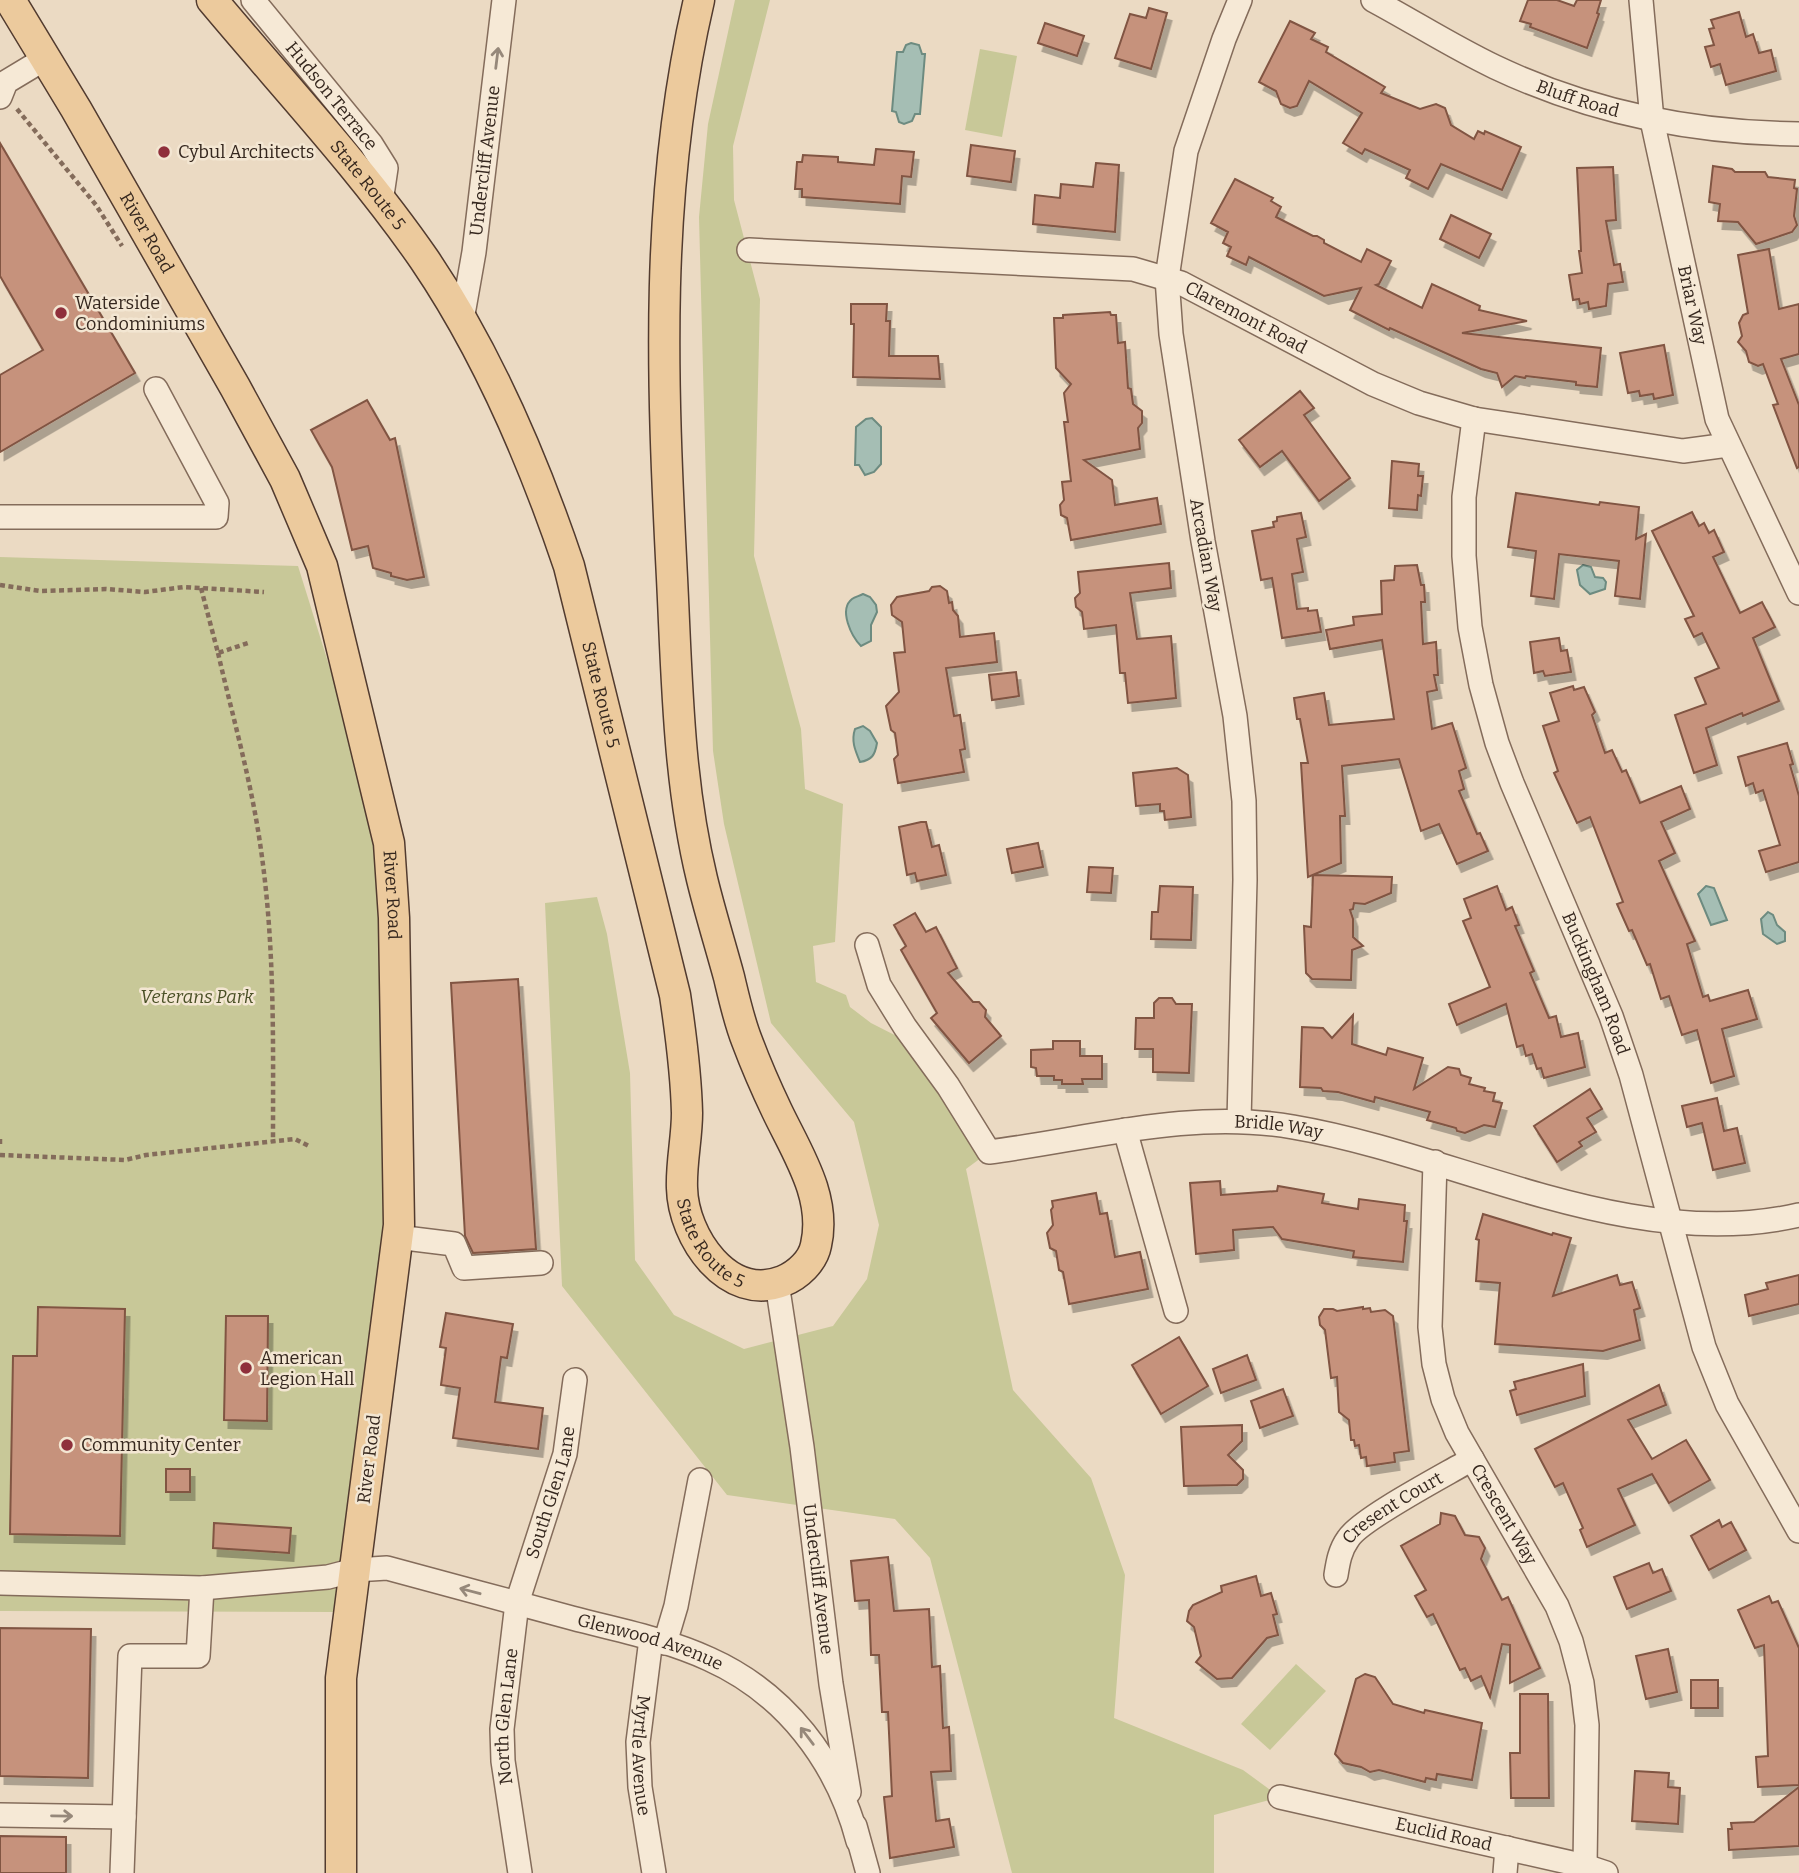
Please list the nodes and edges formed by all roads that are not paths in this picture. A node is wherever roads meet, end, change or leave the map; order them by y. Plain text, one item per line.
1 (10, 0) edge
2 (212, 0) edge
3 (253, 0) edge
4 (503, 0) edge
5 (699, 0) edge
6 (1240, 0) edge
7 (1373, 0) edge
8 (1641, 0) edge
9 (46, 58) junction
10 (3, 87) edge
11 (1652, 120) junction
12 (1799, 134) edge
13 (381, 202) junction
14 (749, 250) dead end
15 (1167, 278) junction
16 (462, 320) junction
17 (156, 389) dead end
18 (1474, 419) junction
19 (1728, 446) junction
20 (0, 517) edge
21 (1799, 593) edge
22 (867, 945) dead end
23 (1240, 1121) junction
24 (1125, 1130) junction
25 (1435, 1162) junction
26 (1799, 1215) edge
27 (1670, 1221) junction
28 (397, 1237) junction
29 (541, 1263) dead end
30 (777, 1283) junction
31 (1177, 1311) dead end
32 (575, 1380) dead end
33 (1472, 1459) junction
34 (700, 1480) dead end
35 (1799, 1531) edge
36 (355, 1570) junction
37 (1336, 1575) dead end
38 (0, 1583) edge
39 (202, 1588) junction
40 (517, 1603) junction
41 (658, 1641) junction
42 (1280, 1797) dead end
43 (0, 1815) edge
44 (124, 1817) junction
45 (858, 1841) junction
46 (1507, 1848) junction
47 (1595, 1869) edge
48 (122, 1873) edge
49 (341, 1873) edge
50 (520, 1873) edge
51 (654, 1873) edge
52 (868, 1873) edge
53 (1505, 1873) edge

1 - 9 main road, River Road
2 - 13 main road, State Route 5
3 - 13 street, Hudson Terrace
16 -> 4 street, Undercliff Avenue
5 - 30 main road, State Route 5
6 - 15 street, Arcadian Way
7 - 11 street, Bluff Road
8 - 11 street, Briar Way
9 - 10 street
9 - 28 main road, River Road
11 - 12 street, Bluff Road
11 - 19 street, Briar Way
13 - 16 main road, State Route 5
14 - 15 street, Claremont Road
15 - 18 street, Claremont Road
15 - 23 street, Arcadian Way
16 - 30 main road, State Route 5
17 - 20 street
18 - 19 street, Claremont Road
18 - 27 street, Buckingham Road
19 - 21 street, Briar Way
22 - 24 street, Bridle Way
23 - 24 street, Bridle Way
23 - 25 street, Bridle Way
24 - 31 street
25 - 27 street, Bridle Way
25 - 33 street, Crescent Way
26 - 27 street, Bridle Way
27 - 35 street, Buckingham Road
28 - 29 street
28 - 36 main road, River Road
30 - 45 street, Undercliff Avenue
32 - 40 street, South Glen Lane
33 - 37 street, Cresent Court
33 - 47 street, Crescent Way
34 - 41 street, Myrtle Avenue
36 - 39 street, Glenwood Avenue
40 -> 36 street, Glenwood Avenue
36 - 49 main road, River Road
38 - 39 street, Glenwood Avenue
39 - 44 street
40 - 41 street, Glenwood Avenue
40 - 50 street, North Glen Lane
45 -> 41 street, Glenwood Avenue
41 - 51 street, Myrtle Avenue
42 - 46 street, Euclid Road
43 -> 44 street
44 - 48 street
45 - 52 street, Undercliff Avenue
46 - 47 street, Euclid Road
46 - 53 street

